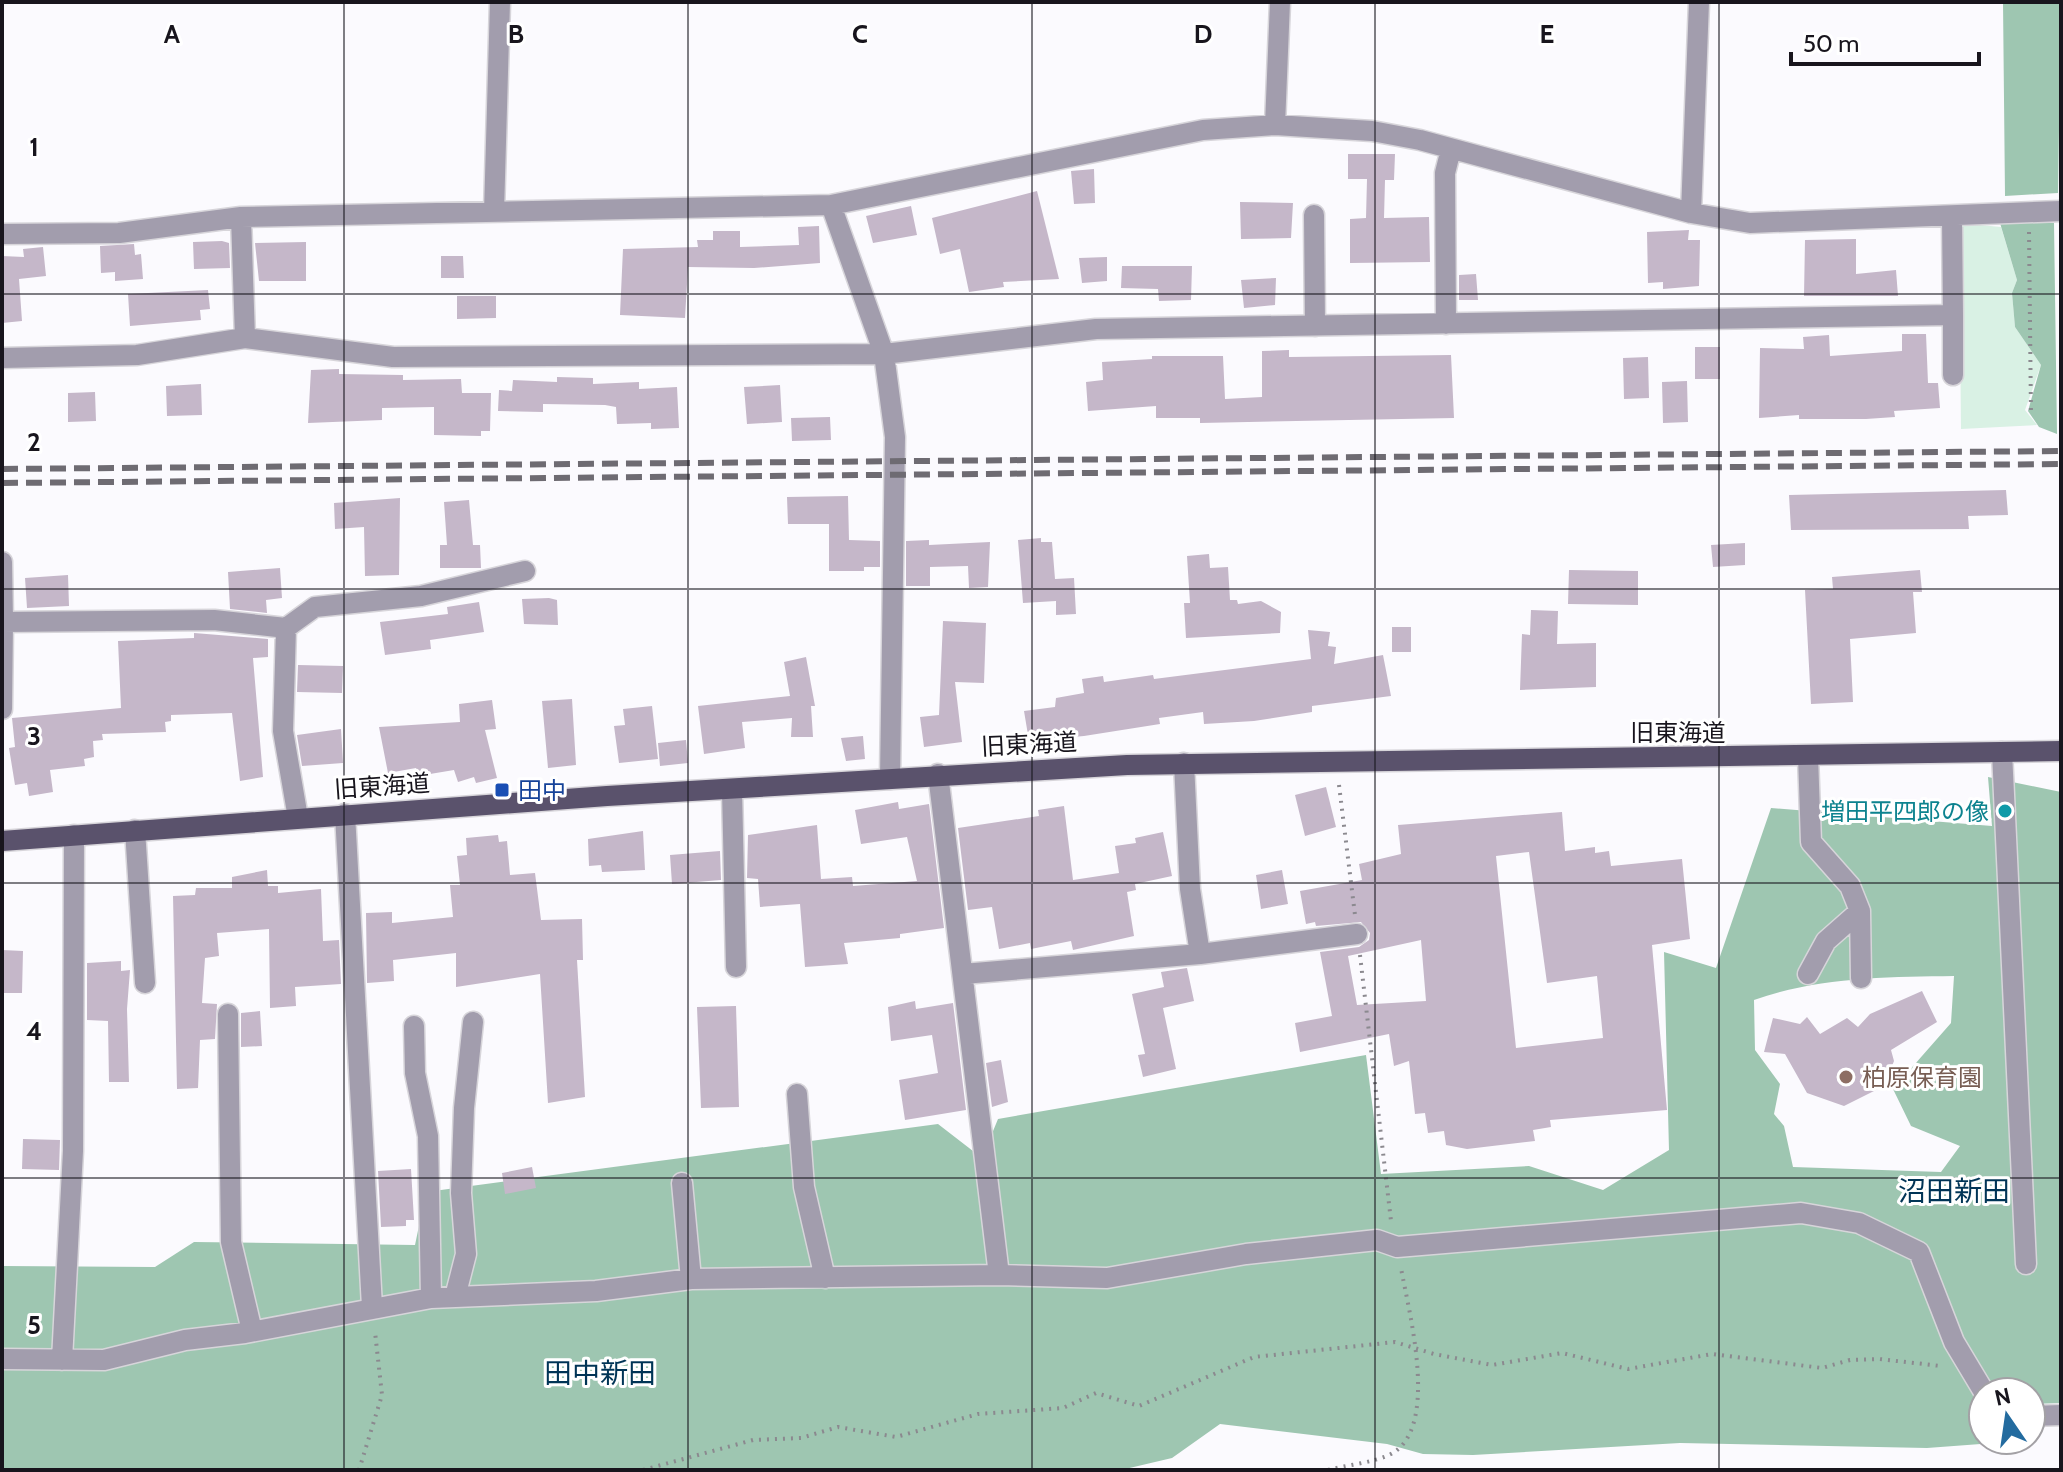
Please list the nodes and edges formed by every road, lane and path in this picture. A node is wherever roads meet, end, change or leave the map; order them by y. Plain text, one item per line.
1 (500, 2) edge
2 (1280, 2) edge
3 (1699, 2) edge
4 (1275, 125) junction
5 (1451, 149) junction
6 (831, 205) junction
7 (494, 212) junction
8 (2046, 212) edge
9 (1691, 213) junction
10 (1314, 215) dead end
11 (1952, 216) junction
12 (241, 217) junction
13 (2, 234) edge
14 (1953, 315) junction
15 (1446, 324) junction
16 (1315, 326) junction
17 (245, 338) junction
18 (884, 354) junction
19 (2, 358) edge
20 (1953, 375) dead end
21 (2031, 415) dead end
22 (2, 562) edge
23 (525, 571) dead end
24 (3, 622) edge
25 (286, 628) junction
26 (2, 709) edge
27 (2061, 751) edge
28 (2009, 752) junction
29 (1808, 756) junction
30 (1338, 762) junction
31 (1184, 763) junction
32 (938, 774) junction
33 (890, 779) junction
34 (732, 790) junction
35 (345, 814) junction
36 (298, 818) junction
37 (135, 830) junction
38 (74, 835) junction
39 (2, 841) edge
40 (1860, 911) junction
41 (1357, 934) junction
42 (1200, 954) junction
43 (736, 967) dead end
44 (963, 974) junction
45 (1808, 974) dead end
46 (1861, 978) dead end
47 (145, 983) dead end
48 (228, 1014) dead end
49 (473, 1022) dead end
50 (414, 1026) dead end
51 (797, 1094) dead end
52 (682, 1183) dead end
53 (1397, 1247) junction
54 (2026, 1264) dead end
55 (999, 1275) junction
56 (825, 1278) junction
57 (691, 1279) junction
58 (455, 1297) junction
59 (431, 1298) junction
60 (372, 1307) junction
61 (252, 1331) junction
62 (1415, 1346) junction
63 (2, 1359) edge
64 (62, 1360) junction
65 (1970, 1370) junction
66 (1974, 1376) edge
67 (359, 1470) edge
68 (643, 1470) edge
69 (1328, 1470) edge

1 - 7 street
2 - 4 street
3 - 9 street
4 - 5 street
4 - 6 street
5 - 9 street
5 - 15 street
6 - 7 street
6 - 18 street
7 - 12 street
8 - 11 street
8 - 21 path
9 - 11 street
10 - 16 street
11 - 14 street
12 - 13 street
12 - 17 street
14 - 15 street
14 - 20 street
15 - 16 street
16 - 18 street
17 - 18 street
17 - 19 street
18 - 33 street
22 - 24 street
23 - 25 street
24 - 25 street
24 - 26 street
25 - 36 street
27 - 28 main road, 旧東海道
28 - 29 main road, 旧東海道
28 - 54 street
29 - 30 main road, 旧東海道
29 - 40 street
30 - 31 main road, 旧東海道
30 - 41 path
31 - 32 main road, 旧東海道
31 - 42 street
32 - 33 main road, 旧東海道
32 - 44 street
33 - 34 main road, 旧東海道
34 - 35 main road, 旧東海道
34 - 43 street
35 - 36 main road, 旧東海道
35 - 60 street
36 - 37 main road, 旧東海道
37 - 38 main road, 旧東海道
37 - 47 street
38 - 39 main road, 旧東海道
38 - 64 street
40 - 45 street
40 - 46 street
41 - 42 street
41 - 53 path
42 - 44 street
44 - 55 street
48 - 61 street
49 - 58 street
50 - 59 street
51 - 56 street
52 - 57 street
53 - 55 street
53 - 62 path
53 - 65 street
55 - 56 street
56 - 57 street
57 - 58 street
58 - 59 street
59 - 60 street
60 - 61 street
60 - 67 path
61 - 64 street
62 - 65 path
62 - 68 path
62 - 69 path
63 - 64 street
65 - 66 street

